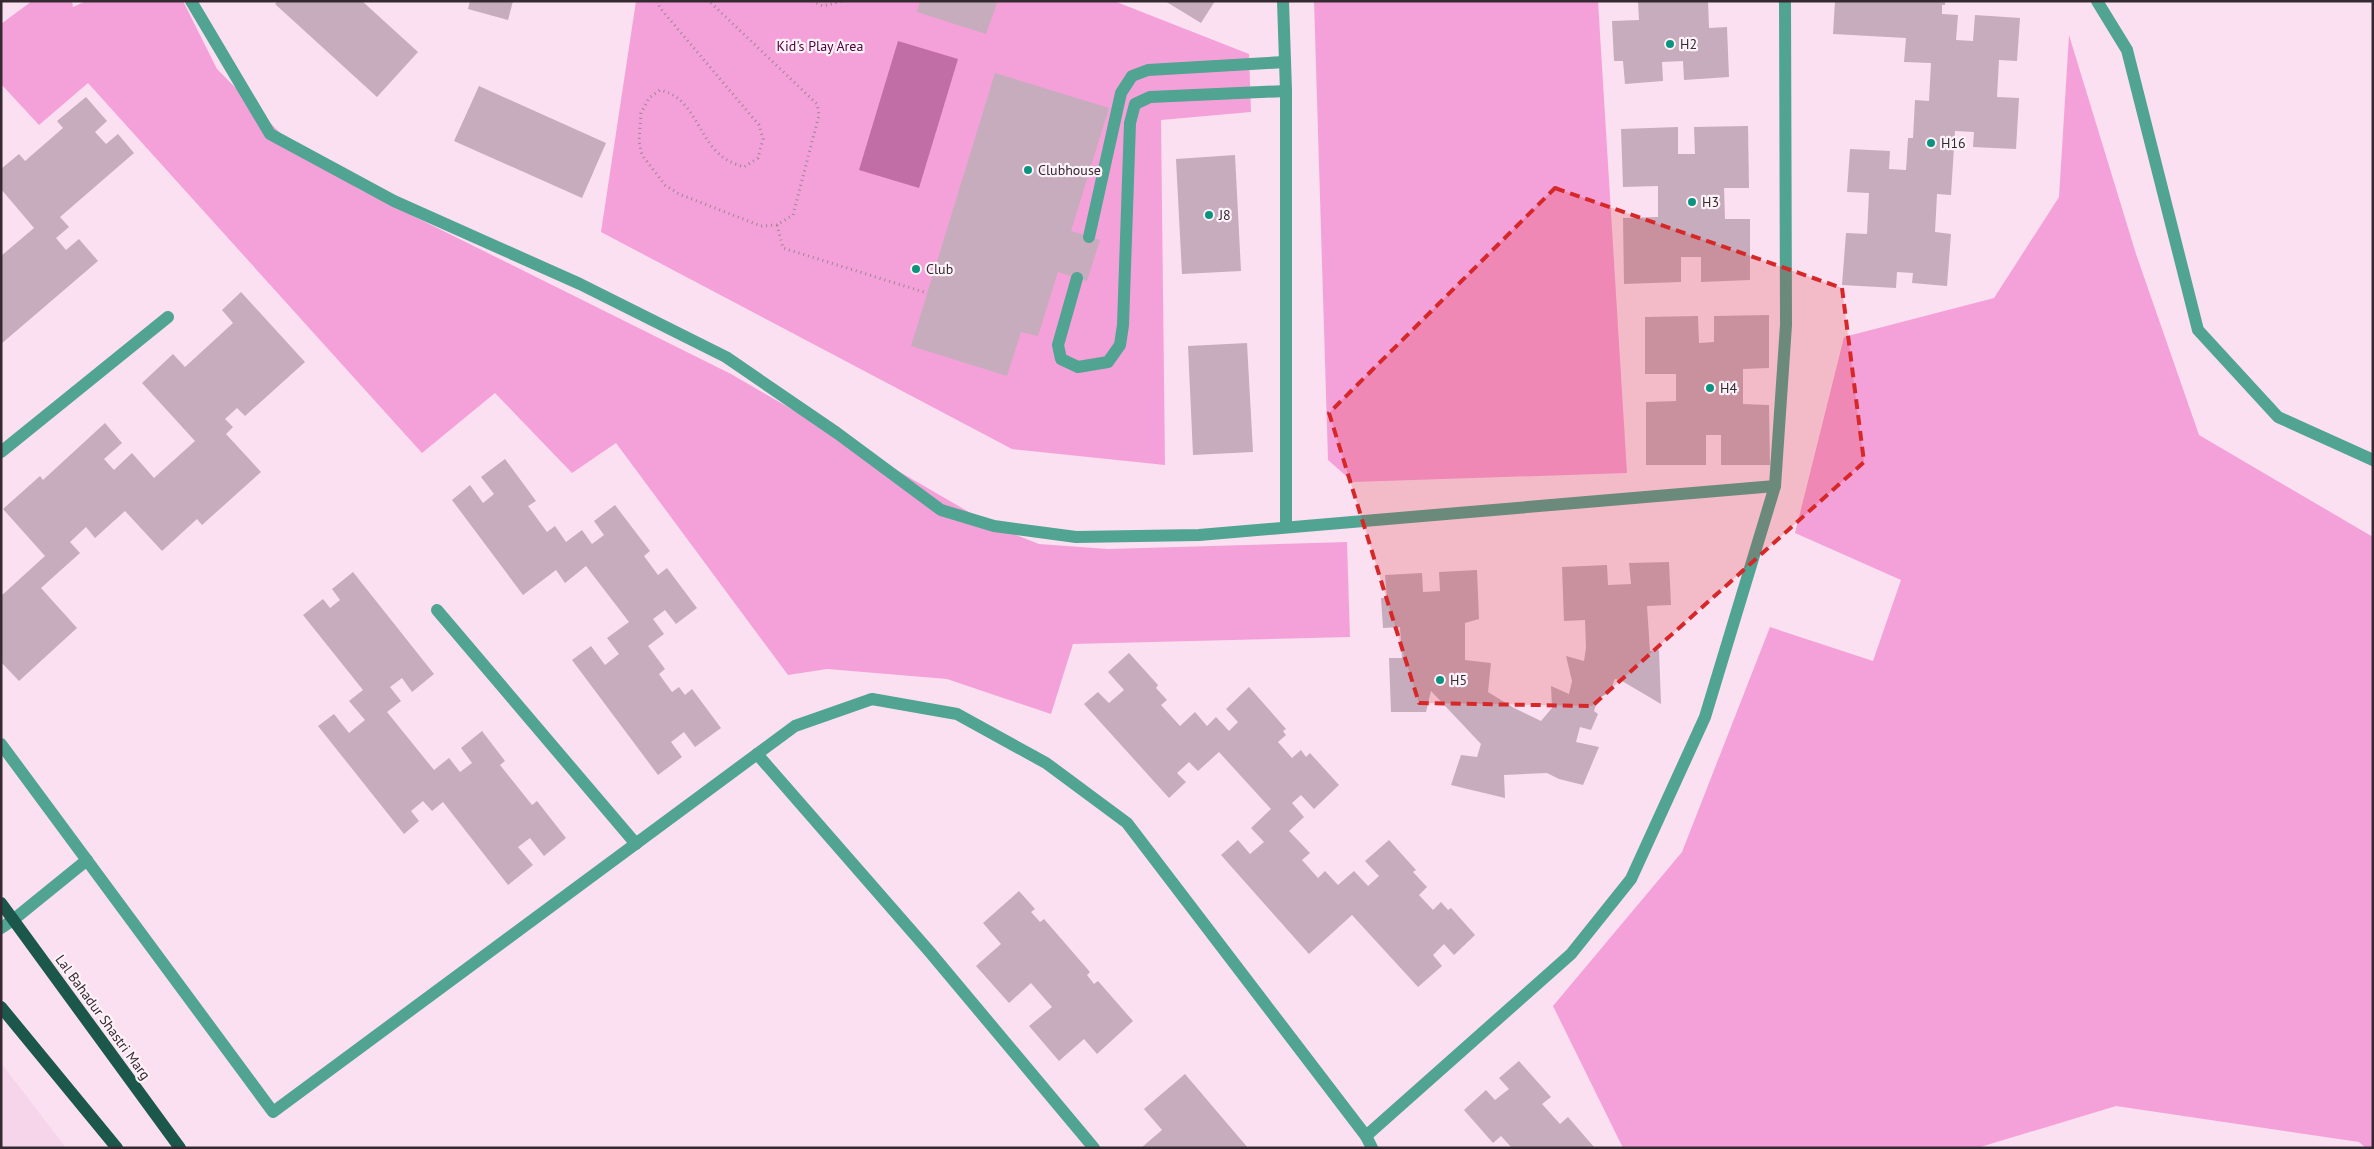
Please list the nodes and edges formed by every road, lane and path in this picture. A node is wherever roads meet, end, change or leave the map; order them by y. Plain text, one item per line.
1 (191, 1) edge
2 (657, 1) edge
3 (709, 1) edge
4 (812, 1) edge
5 (843, 1) edge
6 (1283, 1) edge
7 (1785, 1) edge
8 (2097, 1) edge
9 (1285, 62) junction
10 (1286, 91) junction
11 (777, 224) junction
12 (1089, 237) dead end
13 (1077, 278) dead end
14 (927, 293) dead end
15 (168, 317) dead end
16 (1, 452) edge
17 (2373, 460) edge
18 (1774, 486) junction
19 (1286, 526) junction
20 (436, 610) dead end
21 (1, 744) edge
22 (757, 754) junction
23 (636, 844) junction
24 (87, 860) junction
25 (1, 903) edge
26 (13, 920) junction
27 (1, 928) edge
28 (1, 1007) edge
29 (1366, 1136) junction
30 (111, 1146) edge
31 (180, 1148) edge
32 (1094, 1148) edge
33 (1372, 1148) edge

1 - 19 street
2 - 11 path
3 - 11 path
4 - 5 path
6 - 9 street
7 - 18 street
8 - 17 street
9 - 10 street
9 - 12 street
10 - 13 street
10 - 19 street
11 - 14 path
15 - 16 street
18 - 19 street
18 - 29 street
20 - 23 street
21 - 24 street
22 - 23 street
22 - 29 street
22 - 32 street
23 - 24 street
24 - 26 street
25 - 26 main road, Lal Bahadur Shastri Marg
26 - 27 street
26 - 31 main road, Lal Bahadur Shastri Marg
28 - 30 main road
29 - 33 street

